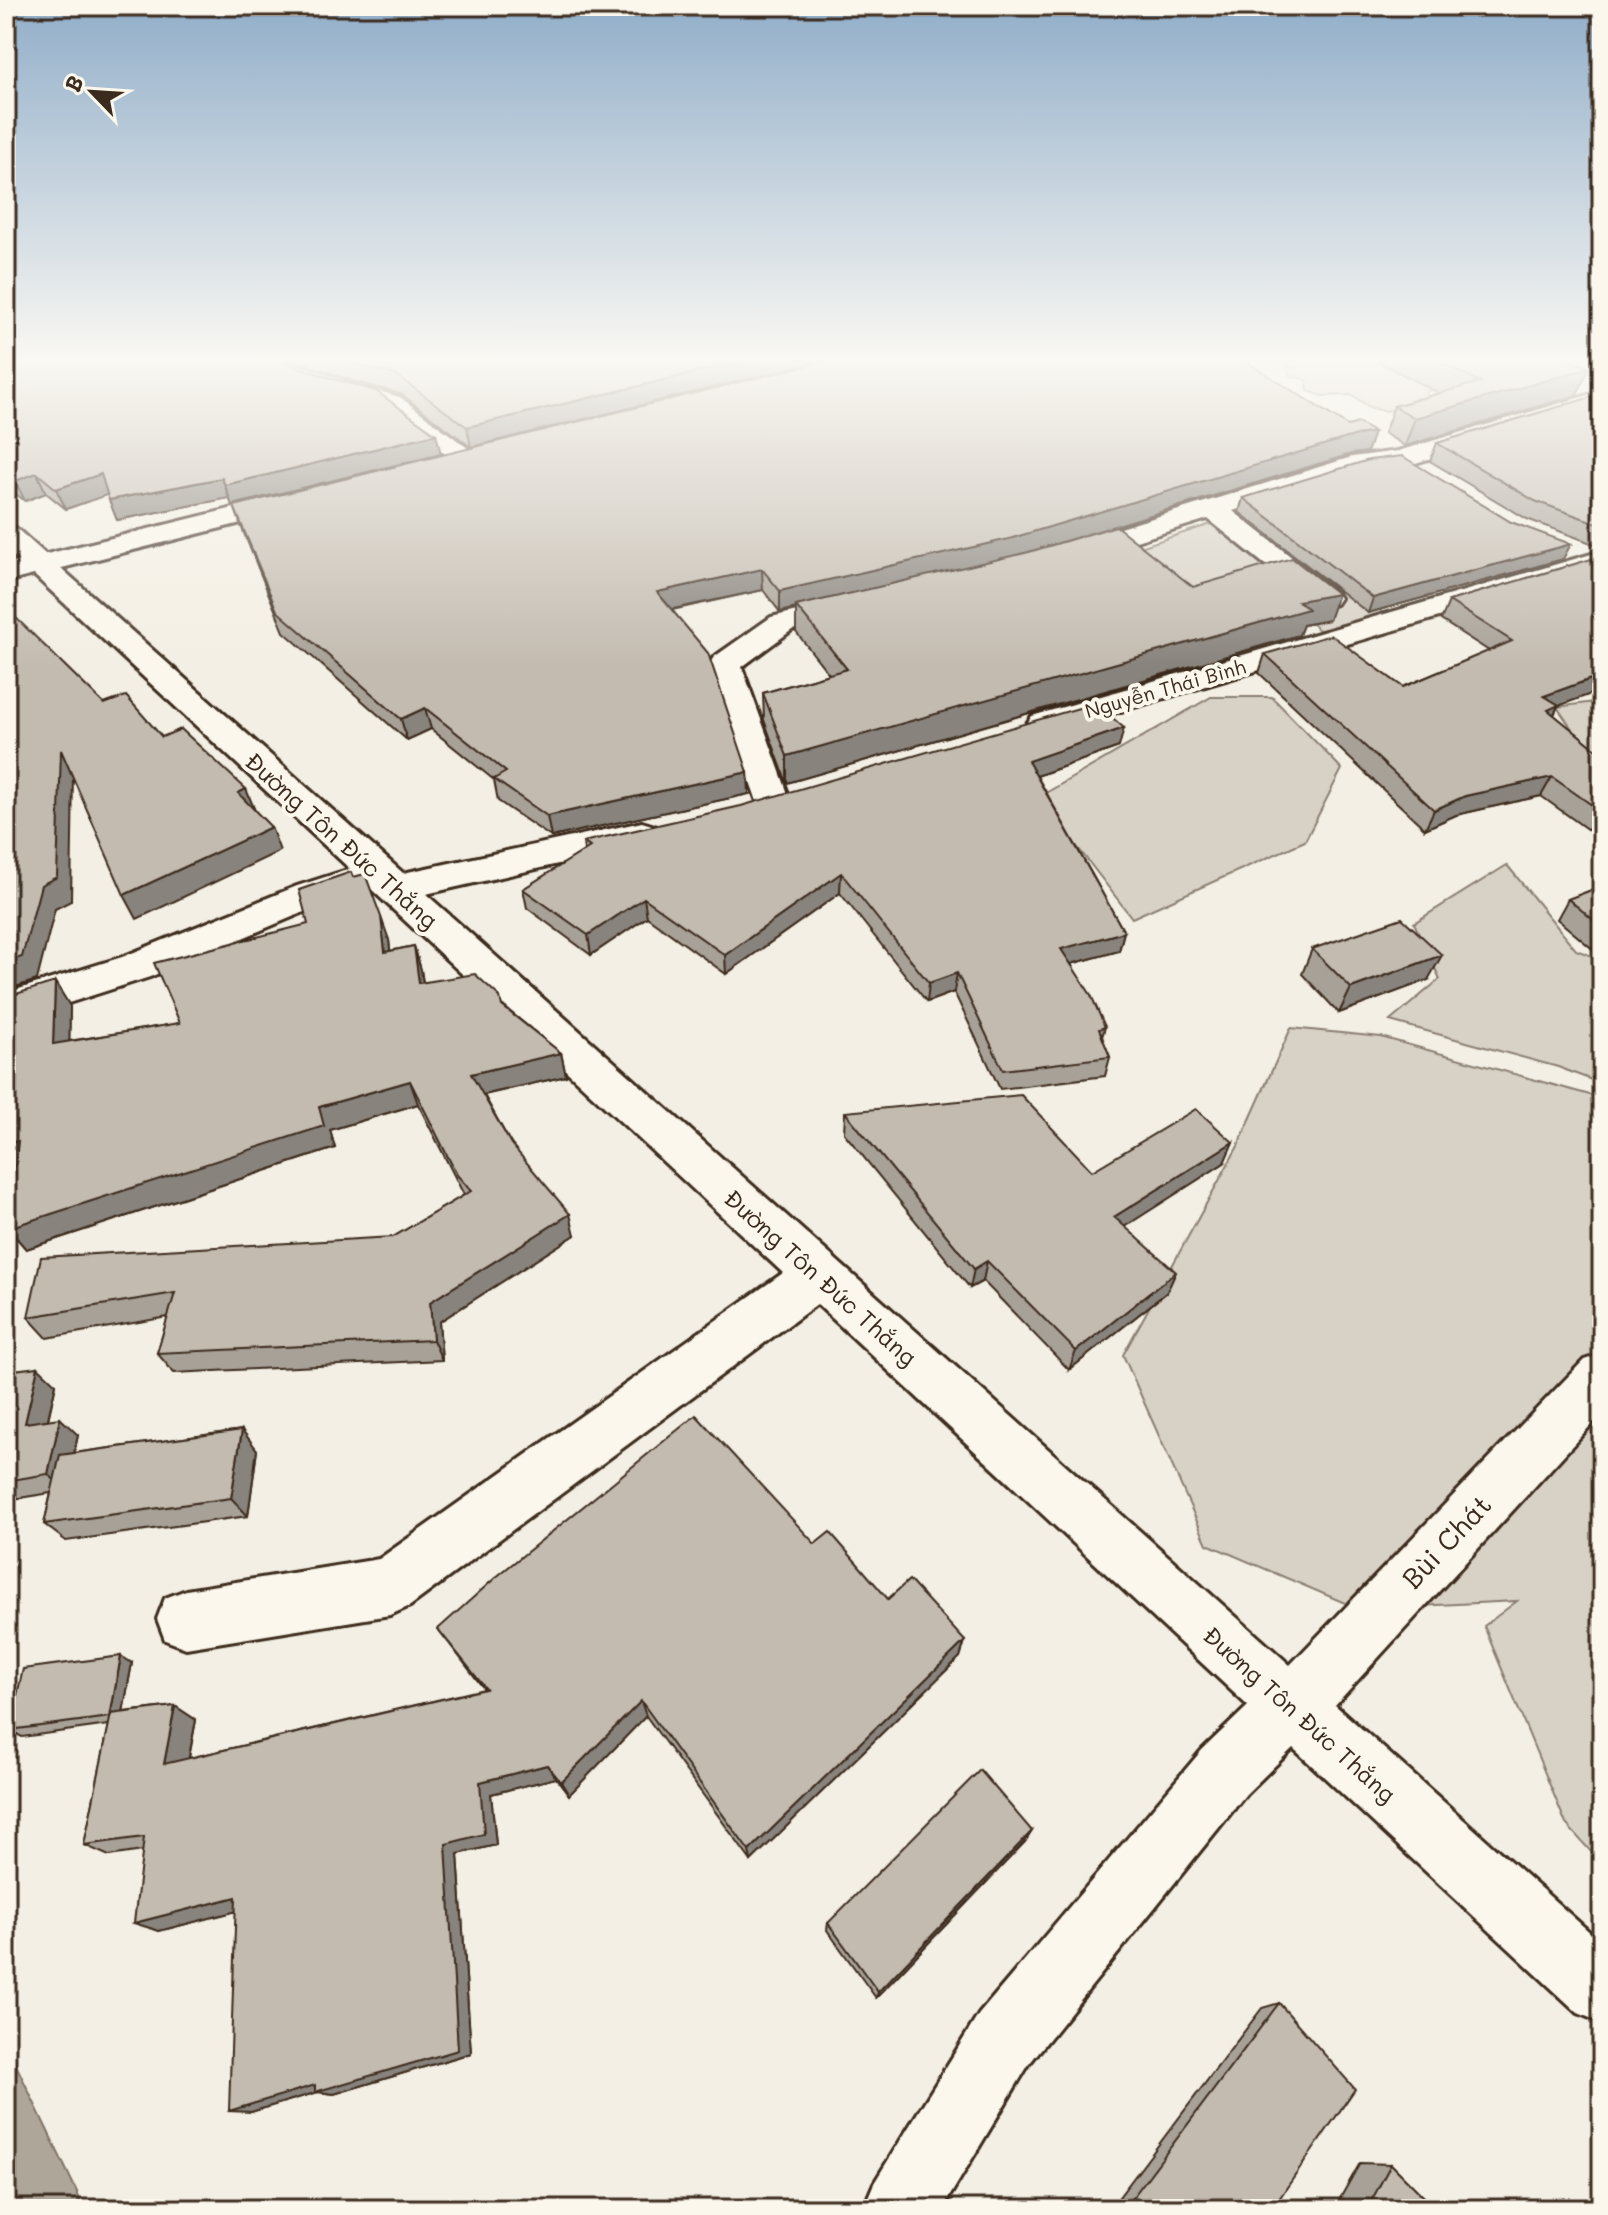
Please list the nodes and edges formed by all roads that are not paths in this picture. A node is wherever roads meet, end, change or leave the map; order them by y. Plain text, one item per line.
1 (458, 460) edge
2 (1387, 460) edge
3 (1402, 460) edge
4 (437, 465) edge
5 (1426, 474) edge
6 (315, 496) edge
7 (1213, 509) junction
8 (1559, 544) edge
9 (17, 557) edge
10 (1045, 560) edge
11 (1602, 560) edge
12 (883, 600) edge
13 (1365, 630) junction
14 (1016, 731) edge
15 (773, 802) edge
16 (668, 828) edge
17 (386, 880) junction
18 (6, 1008) edge
19 (819, 1275) junction
20 (1602, 1377) edge
21 (186, 1619) dead end
22 (1292, 1706) junction
23 (1602, 1989) edge
24 (900, 2209) edge

1 - 4 street
2 - 7 street
3 - 5 street
6 - 9 street
7 - 10 street
7 - 13 street
8 - 11 street
9 - 17 street, Đường Tôn Đức Thắng
11 - 13 street, Nguyễn Thái Bình
12 - 15 street
13 - 14 street, Nguyễn Thái Bình
16 - 17 street
17 - 18 street
17 - 19 street, Đường Tôn Đức Thắng
19 - 21 street
19 - 22 street, Đường Tôn Đức Thắng
20 - 22 street, Bùi Chát
22 - 23 street, Đường Tôn Đức Thắng
22 - 24 street, Bùi Chát

